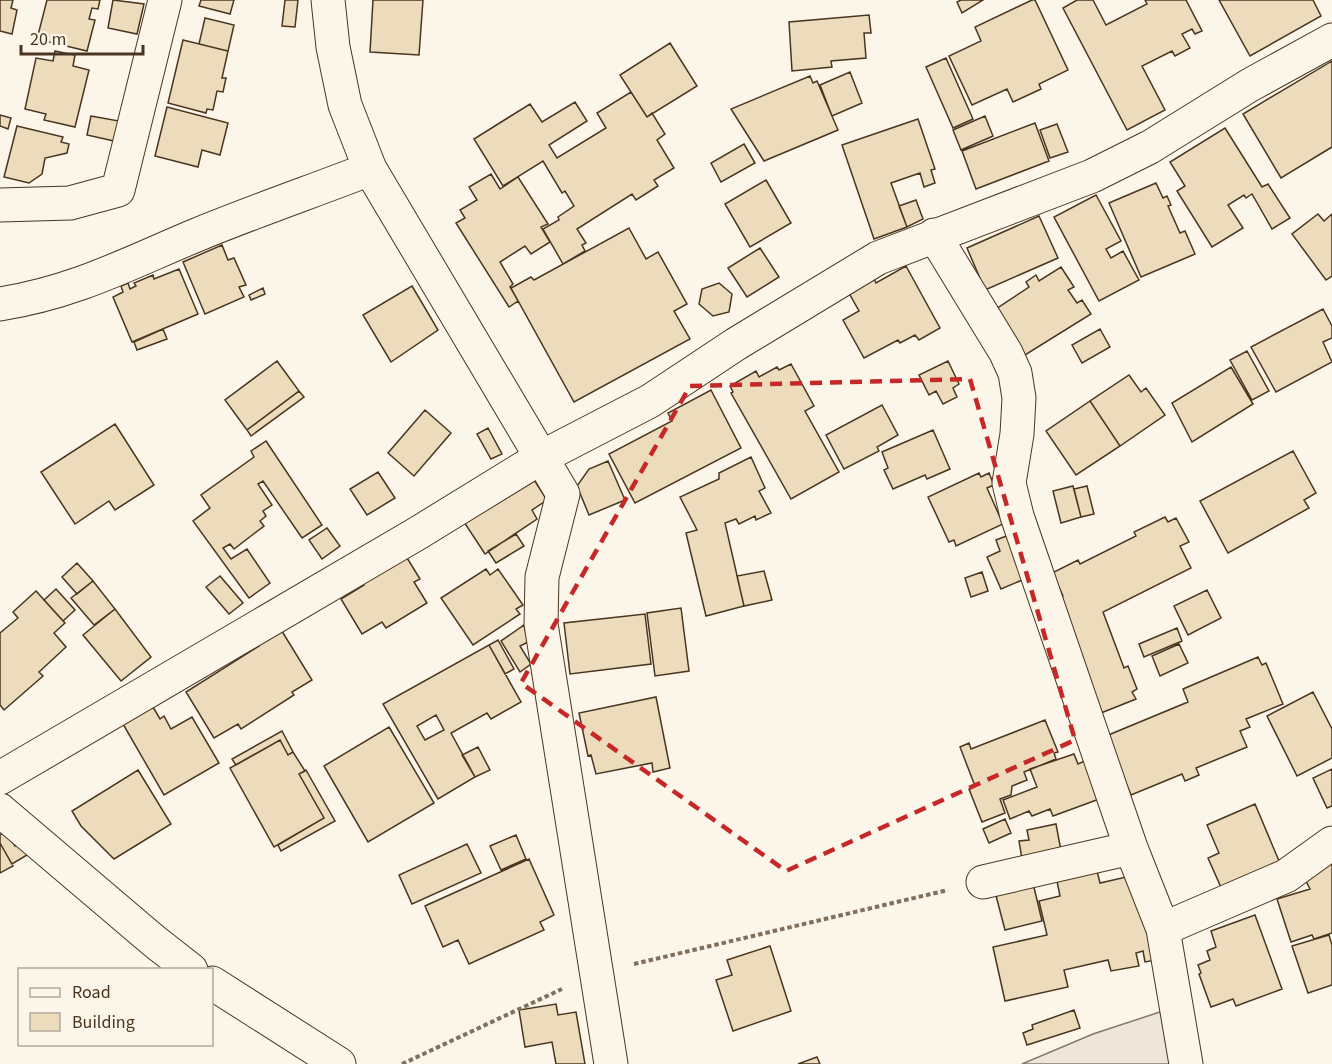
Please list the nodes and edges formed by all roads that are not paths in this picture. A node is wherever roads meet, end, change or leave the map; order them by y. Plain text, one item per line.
1 (165, 0) edge
2 (328, 0) edge
3 (1332, 40) edge
4 (370, 169) junction
5 (0, 205) edge
6 (934, 236) junction
7 (0, 304) edge
8 (540, 458) junction
9 (0, 778) edge
10 (0, 810) edge
11 (1332, 843) edge
12 (1131, 848) junction
13 (983, 882) road end
14 (1162, 929) junction
15 (190, 968) edge
16 (213, 984) edge
17 (339, 1064) edge
18 (611, 1064) edge
19 (1186, 1064) edge

1 - 5 street
2 - 4 street
3 - 6 street
4 - 7 street
4 - 8 street
6 - 8 street
6 - 12 street
8 - 9 street
8 - 18 street
10 - 15 street
11 - 14 street
12 - 13 street
12 - 14 street
14 - 19 street
16 - 17 street

